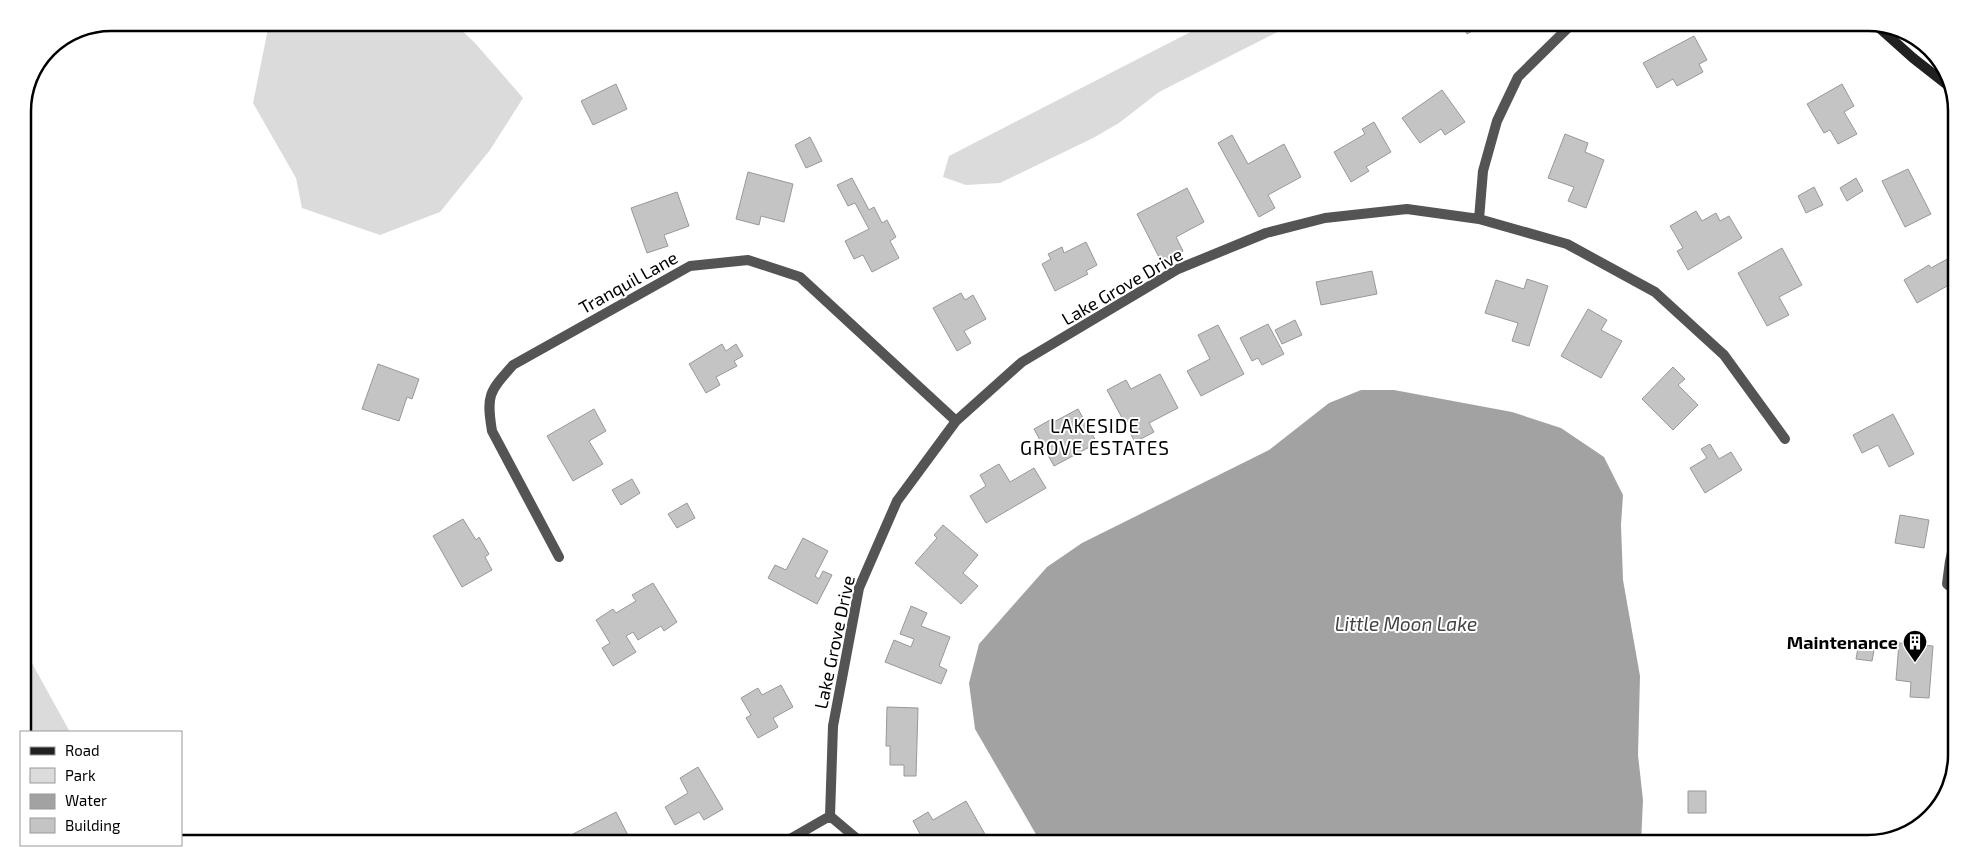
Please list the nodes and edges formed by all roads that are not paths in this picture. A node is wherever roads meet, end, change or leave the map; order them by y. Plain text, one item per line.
1 (1565, 31) edge
2 (1886, 34) edge
3 (1942, 80) edge
4 (1479, 219) junction
5 (956, 421) junction
6 (1785, 439) dead end
7 (559, 557) dead end
8 (830, 816) junction
9 (797, 835) edge
10 (852, 835) edge

1 - 4 street
2 - 3 street
4 - 5 street, Lake Grove Drive
4 - 6 street, Lake Grove Drive
5 - 7 street, Tranquil Lane
5 - 8 street, Lake Grove Drive
8 - 9 street
8 - 10 street

